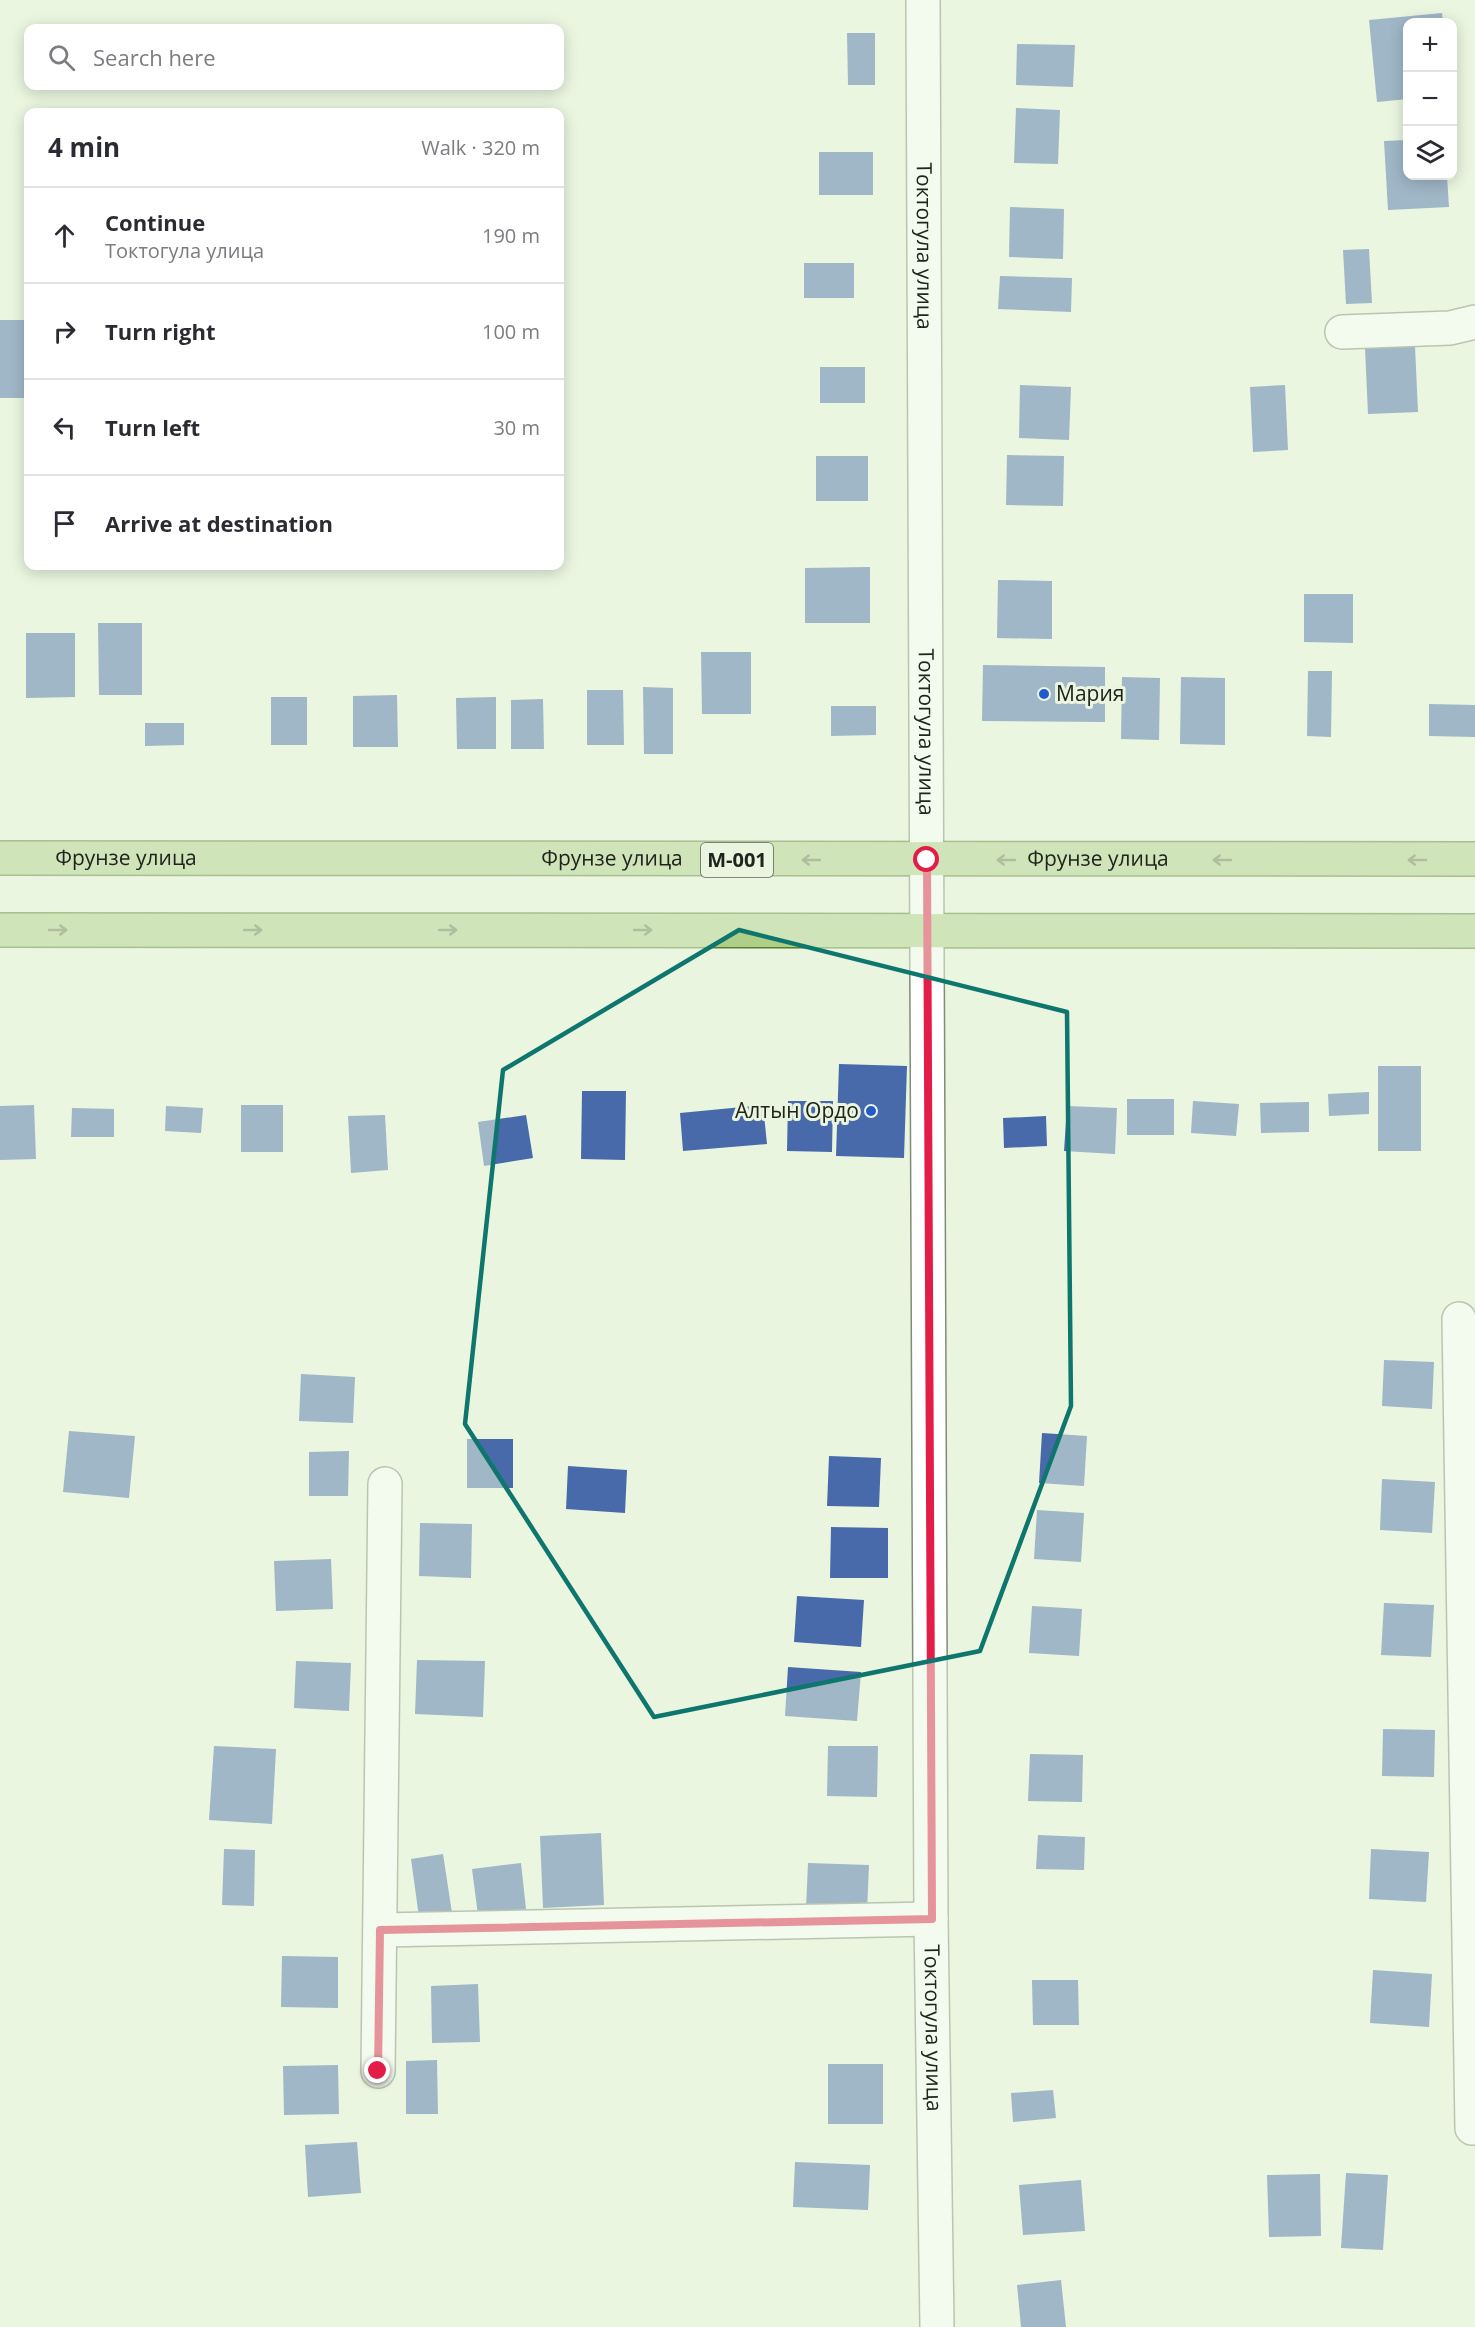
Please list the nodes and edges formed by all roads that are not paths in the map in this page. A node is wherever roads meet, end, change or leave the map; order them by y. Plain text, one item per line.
1 (923, 0) edge
2 (1475, 322) edge
3 (1342, 332) dead end
4 (0, 858) edge
5 (927, 860) junction
6 (1475, 860) edge
7 (0, 930) edge
8 (928, 930) junction
9 (1475, 931) edge
10 (1459, 1319) dead end
11 (385, 1484) dead end
12 (932, 1919) junction
13 (380, 1930) junction
14 (378, 2071) dead end
15 (1475, 2128) edge
16 (937, 2327) edge

1 - 5 street, Токтогула улица
2 - 3 street
5 -> 4 main road, Фрунзе улица / M-001
6 -> 5 main road, Фрунзе улица / M-001
5 - 8 street, Токтогула улица
7 -> 8 main road
8 - 9 main road
8 - 12 street, Токтогула улица
10 - 15 street
11 - 13 street
12 - 13 street
12 - 16 street, Токтогула улица
13 - 14 street

